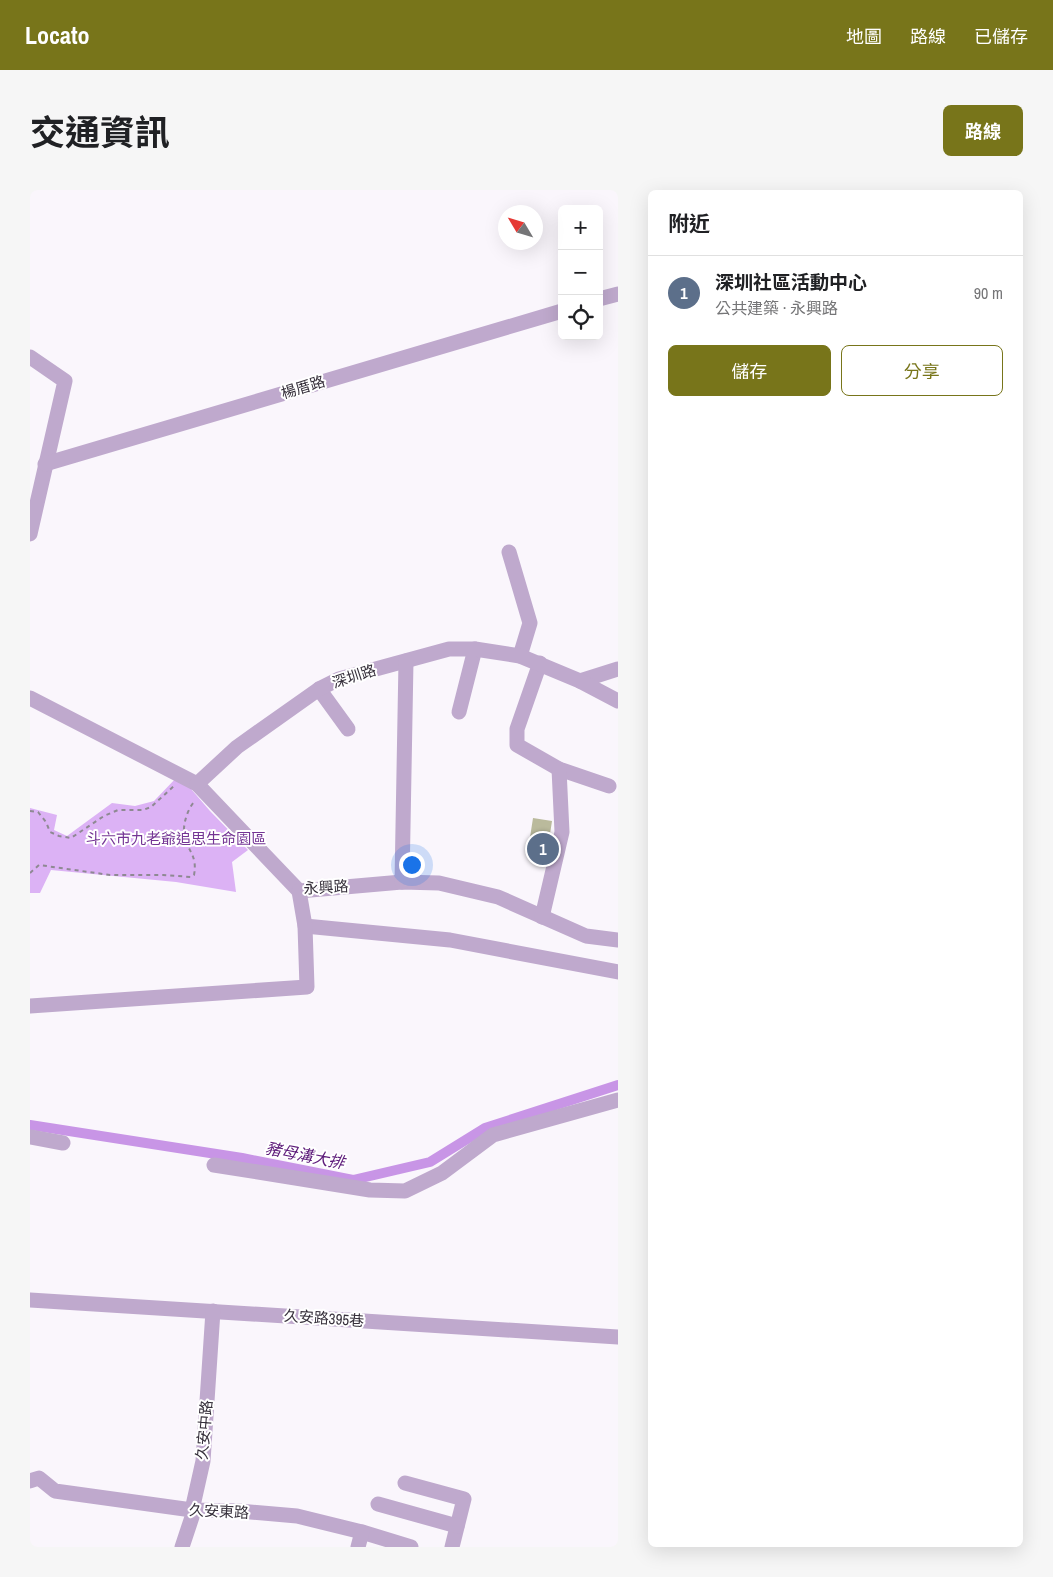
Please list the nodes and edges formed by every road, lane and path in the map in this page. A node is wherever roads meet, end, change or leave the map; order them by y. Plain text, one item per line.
1 (618, 294) edge
2 (603, 299) edge
3 (558, 312) edge
4 (30, 357) edge
5 (45, 464) junction
6 (30, 534) edge
7 (509, 552) dead end
8 (475, 649) junction
9 (520, 656) junction
10 (406, 661) junction
11 (540, 663) junction
12 (618, 669) edge
13 (580, 681) junction
14 (319, 689) junction
15 (30, 698) edge
16 (618, 701) edge
17 (459, 712) dead end
18 (348, 729) dead end
19 (559, 769) junction
20 (191, 781) junction
21 (609, 786) dead end
22 (208, 796) junction
23 (30, 811) edge
24 (30, 872) edge
25 (402, 882) junction
26 (299, 891) junction
27 (542, 916) junction
28 (305, 926) junction
29 (618, 940) edge
30 (618, 972) edge
31 (30, 1006) edge
32 (618, 1100) edge
33 (30, 1137) edge
34 (63, 1143) dead end
35 (214, 1165) dead end
36 (30, 1300) edge
37 (213, 1311) junction
38 (618, 1337) edge
39 (30, 1480) edge
40 (405, 1483) dead end
41 (378, 1504) dead end
42 (192, 1510) junction
43 (457, 1526) junction
44 (362, 1532) junction
45 (393, 1544) edge
46 (182, 1547) edge
47 (358, 1547) edge
48 (411, 1547) edge
49 (452, 1547) edge

1 - 2 street
3 - 5 street, 楊厝路
4 - 5 street
5 - 6 street
7 - 9 street
8 - 9 street, 深圳路
8 - 10 street, 深圳路
8 - 17 street
9 - 11 street, 深圳路
10 - 14 street, 深圳路
10 - 25 street
11 - 13 street, 深圳路
11 - 19 street
12 - 13 street
13 - 16 street, 深圳路
14 - 18 street
14 - 20 street, 深圳路
15 - 20 street, 永興路
19 - 21 street
19 - 27 street
20 - 22 street, 永興路
20 - 23 path
22 - 24 path
22 - 26 street, 永興路
25 - 26 street, 永興路
25 - 27 street, 永興路
26 - 28 street
27 - 29 street, 永興路
28 - 30 street
28 - 31 street
32 - 35 street
33 - 34 street
36 - 37 street, 久安路395巷
37 - 38 street, 久安路395巷
37 - 42 street, 久安中路
39 - 42 street, 久安東路
40 - 43 street
41 - 43 street
42 - 44 street, 久安東路
42 - 46 street, 久安中路
43 - 49 street
44 - 45 street, 久安東路
44 - 47 street
45 - 48 street, 久安東路

